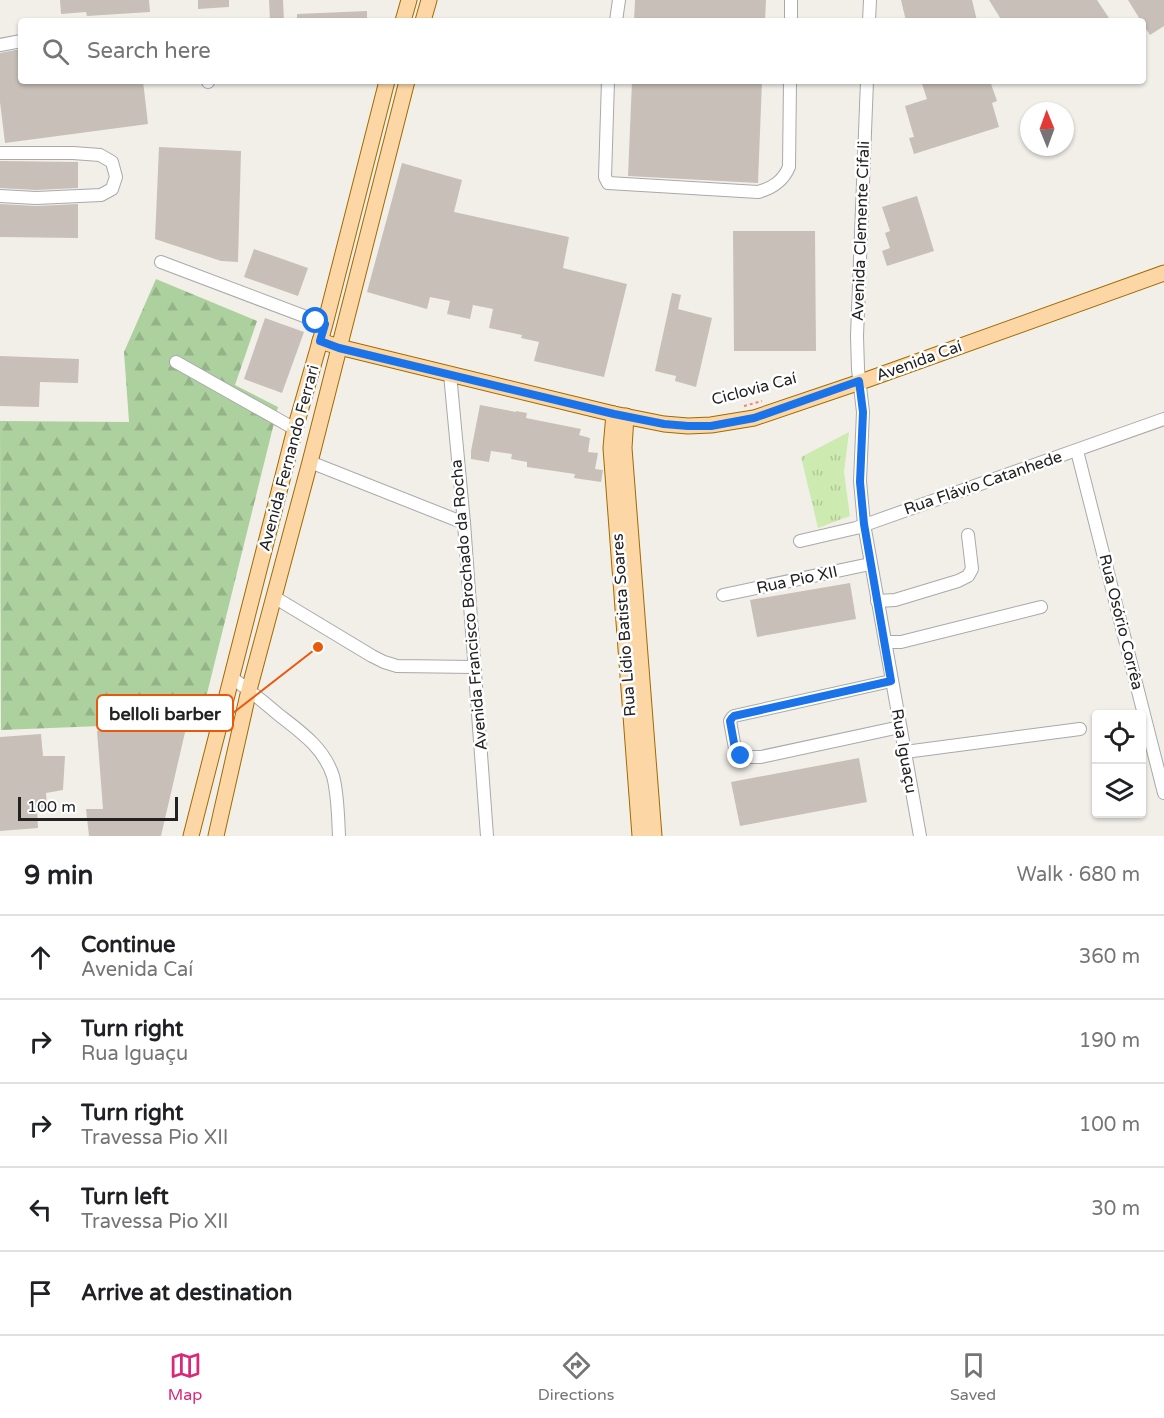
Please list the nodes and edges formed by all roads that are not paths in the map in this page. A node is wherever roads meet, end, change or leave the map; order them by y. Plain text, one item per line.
1 (409, 0) edge
2 (429, 0) edge
3 (619, 0) edge
4 (791, 0) edge
5 (870, 0) edge
6 (404, 18) edge
7 (424, 18) edge
8 (616, 18) edge
9 (791, 18) edge
10 (869, 18) edge
11 (18, 42) edge
12 (0, 45) edge
13 (386, 84) edge
14 (406, 84) edge
15 (608, 84) edge
16 (790, 84) edge
17 (867, 84) edge
18 (370, 146) junction
19 (389, 149) junction
20 (0, 153) edge
21 (0, 196) edge
22 (161, 262) dead end
23 (1164, 273) edge
24 (325, 324) junction
25 (320, 341) junction
26 (339, 348) junction
27 (176, 362) dead end
28 (450, 374) junction
29 (859, 381) junction
30 (620, 415) junction
31 (1164, 419) edge
32 (295, 429) junction
33 (1077, 450) junction
34 (310, 462) junction
35 (464, 522) junction
36 (864, 524) junction
37 (968, 535) dead end
38 (800, 541) dead end
39 (870, 564) junction
40 (723, 595) dead end
41 (274, 597) junction
42 (877, 601) junction
43 (1041, 607) dead end
44 (885, 642) junction
45 (475, 667) junction
46 (232, 678) junction
47 (891, 681) junction
48 (249, 690) junction
49 (900, 727) junction
50 (1080, 729) dead end
51 (905, 752) junction
52 (1159, 755) edge
53 (1164, 793) edge
54 (647, 831) edge
55 (217, 835) edge
56 (191, 836) edge
57 (339, 836) edge
58 (487, 836) edge
59 (920, 836) edge

1 - 6 main road
2 - 7 main road
3 - 8 street
4 - 9 street
5 - 10 street
11 - 12 street
13 - 18 main road, Avenida Fernando Ferrari
14 - 19 main road, Avenida Fernando Ferrari
15 - 16 street
17 - 29 street, Avenida Clemente Cifali
18 - 19 main road
18 - 24 main road, Avenida Fernando Ferrari
19 - 26 main road, Avenida Fernando Ferrari
20 - 21 street
22 - 24 street
23 - 29 main road, Avenida Caí
24 - 25 main road, Avenida Fernando Ferrari
25 - 26 main road, Avenida Caí
25 - 32 main road, Avenida Fernando Ferrari
26 - 28 main road, Avenida Caí
26 - 34 main road, Avenida Fernando Ferrari
27 - 32 street
28 - 30 main road, Avenida Caí
28 - 35 street, Avenida Francisco Brochado da Rocha
29 - 30 main road, Avenida Caí
29 - 36 street, Rua Iguaçu
30 - 54 main road, Rua Lídio Batista Soares
31 - 33 street, Rua Flávio Catanhede
32 - 46 main road, Avenida Fernando Ferrari
33 - 36 street, Rua Flávio Catanhede
33 - 52 street, Rua Osório Corrêa
34 - 35 street
34 - 41 main road, Avenida Fernando Ferrari
35 - 45 street, Avenida Francisco Brochado da Rocha
36 - 38 street, Rua Flávio Catanhede
36 - 39 street, Rua Iguaçu
37 - 42 street
39 - 40 street, Rua Pio XII
39 - 42 street, Rua Iguaçu
41 - 45 street
41 - 48 main road, Avenida Fernando Ferrari
42 - 44 street, Rua Iguaçu
43 - 44 street
44 - 47 street, Rua Iguaçu
45 - 58 street, Avenida Francisco Brochado da Rocha
46 - 48 street
46 - 56 main road, Avenida Fernando Ferrari
47 - 49 street, Rua Iguaçu
47 - 49 street
48 - 55 main road, Avenida Fernando Ferrari
48 - 57 street
49 - 51 street, Rua Iguaçu
50 - 51 street
51 - 59 street, Rua Iguaçu
52 - 53 street, Rua Osório Corrêa

